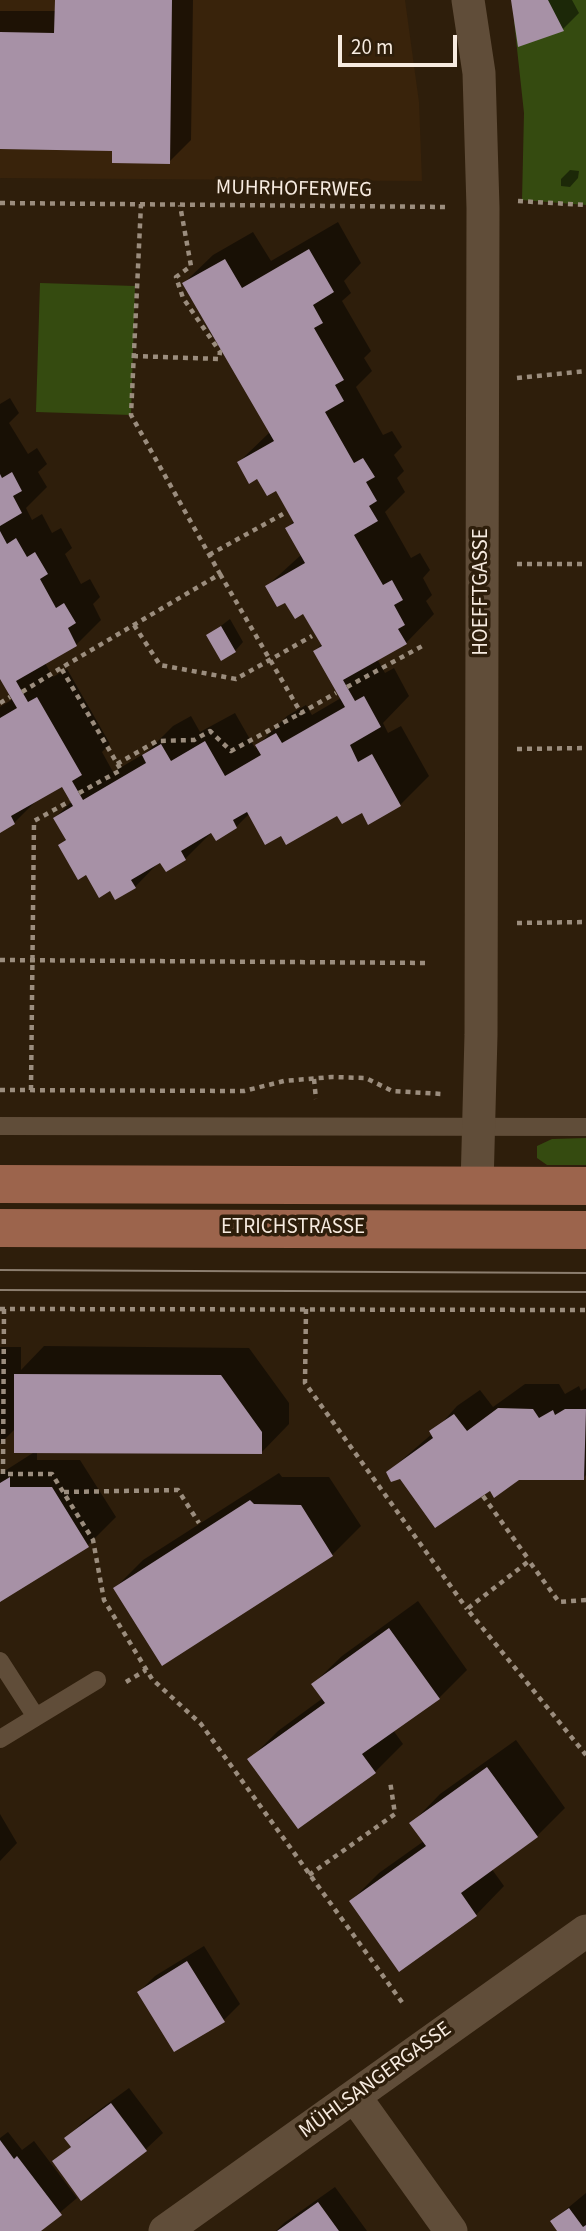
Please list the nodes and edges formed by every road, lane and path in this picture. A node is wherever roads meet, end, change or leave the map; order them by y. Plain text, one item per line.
1 (468, 0) edge
2 (0, 203) edge
3 (141, 204) junction
4 (180, 205) junction
5 (586, 205) edge
6 (483, 208) junction
7 (133, 356) junction
8 (586, 371) edge
9 (515, 378) dead end
10 (284, 514) dead end
11 (209, 555) junction
12 (514, 564) dead end
13 (586, 564) edge
14 (220, 574) junction
15 (134, 625) junction
16 (313, 636) dead end
17 (426, 644) dead end
18 (271, 661) junction
19 (61, 668) junction
20 (348, 687) dead end
21 (22, 692) dead end
22 (336, 693) dead end
23 (10, 697) dead end
24 (0, 703) edge
25 (301, 713) junction
26 (586, 748) edge
27 (513, 749) dead end
28 (117, 764) junction
29 (79, 793) dead end
30 (70, 801) dead end
31 (586, 922) edge
32 (512, 923) dead end
33 (0, 960) edge
34 (31, 960) junction
35 (429, 963) dead end
36 (0, 1090) edge
37 (31, 1090) junction
38 (478, 1112) junction
39 (0, 1126) edge
40 (586, 1127) edge
41 (0, 1184) edge
42 (477, 1186) junction
43 (586, 1186) edge
44 (0, 1228) edge
45 (586, 1230) edge
46 (2, 1309) edge
47 (306, 1309) junction
48 (586, 1310) edge
49 (2, 1474) edge
50 (63, 1492) junction
51 (483, 1496) dead end
52 (199, 1524) dead end
53 (529, 1560) junction
54 (586, 1600) edge
55 (467, 1609) junction
56 (1, 1661) edge
57 (97, 1680) dead end
58 (36, 1717) junction
59 (0, 1740) edge
60 (586, 1755) edge
61 (390, 1781) dead end
62 (309, 1875) junction
63 (586, 1931) edge
64 (404, 2006) dead end
65 (355, 2097) junction
66 (165, 2231) edge
67 (451, 2231) edge

1 - 6 street, HOEFFTGASSE
2 - 3 path, MUHRHOFERWEG
3 - 4 path, MUHRHOFERWEG
3 - 7 path
4 - 6 path, MUHRHOFERWEG
4 - 7 path
5 - 6 path, MUHRHOFERWEG
6 - 38 street, HOEFFTGASSE
7 - 11 path
8 - 9 path
10 - 11 path
11 - 14 path
12 - 13 path
14 - 15 path
14 - 18 path
15 - 18 path
15 - 19 path
16 - 18 path
17 - 20 path
18 - 25 path
19 - 21 path
19 - 28 path
22 - 25 path
23 - 24 path
25 - 28 path
26 - 27 path
28 - 29 path
30 - 34 path
31 - 32 path
33 - 34 path
34 - 35 path
34 - 37 path
36 - 37 path
37 - 38 path
38 - 39 lane
38 - 40 lane
38 - 42 street, HOEFFTGASSE
41 - 42 main road, ETRICHSTRASSE
42 - 43 main road, ETRICHSTRASSE
44 - 45 main road, ETRICHSTRASSE
46 - 47 path
46 - 49 path
47 - 48 path
47 - 55 path
49 - 50 path
50 - 52 path
50 - 62 path
51 - 53 path
53 - 54 path
53 - 55 path
55 - 60 path
56 - 58 lane
57 - 58 lane
58 - 59 lane
61 - 62 path
62 - 64 path
63 - 65 street, MÜHLSANGERGASSE
65 - 66 street, MÜHLSANGERGASSE
65 - 67 street

